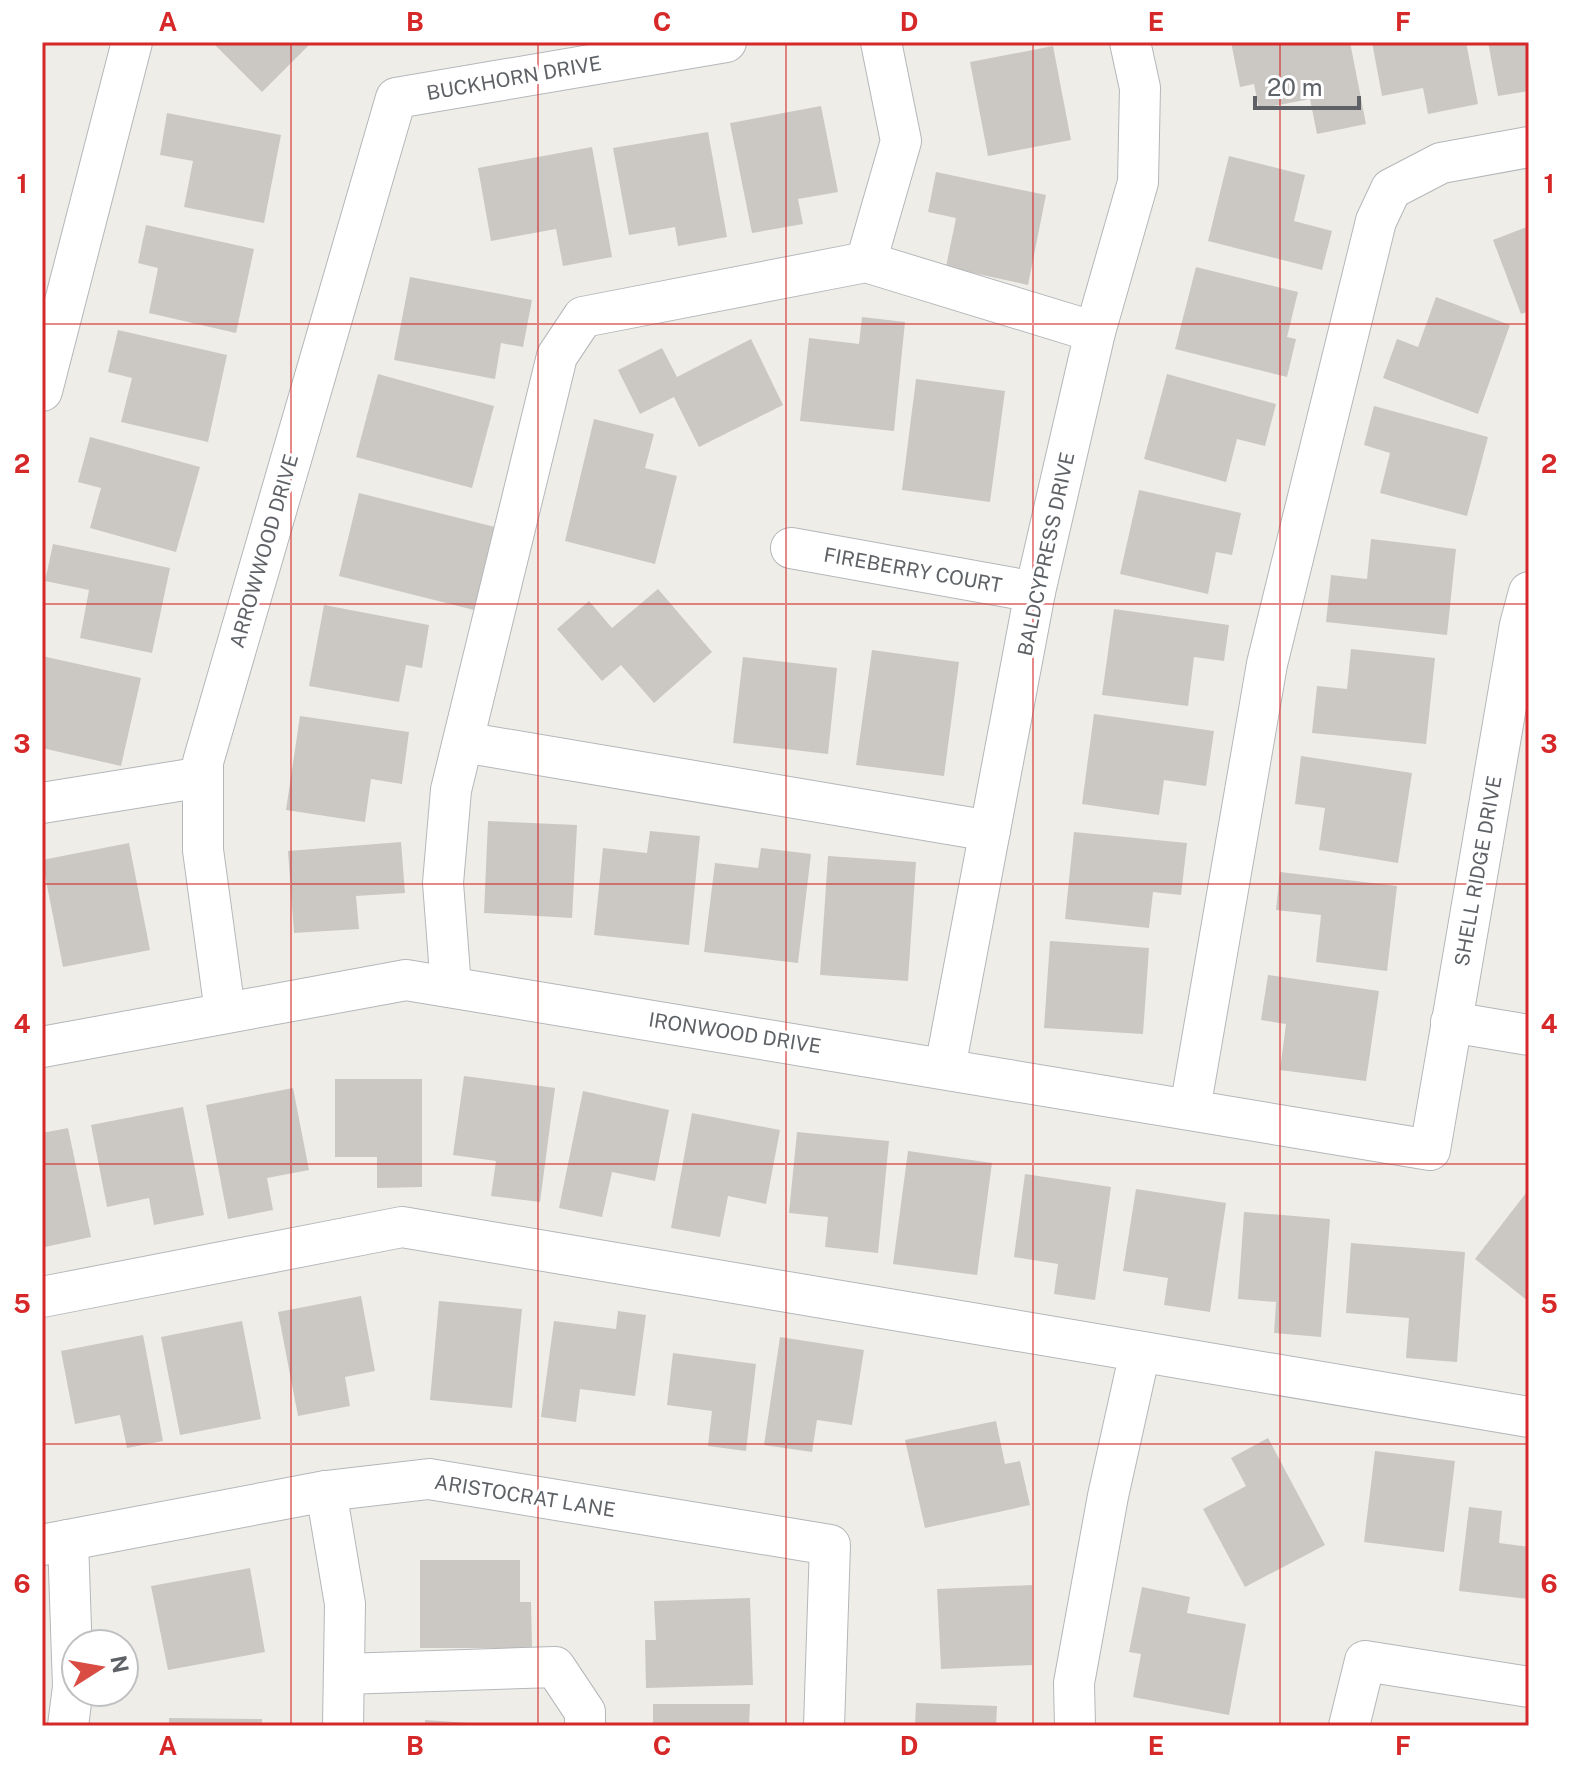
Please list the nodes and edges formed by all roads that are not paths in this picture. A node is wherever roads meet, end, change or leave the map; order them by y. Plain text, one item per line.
1 (132, 42) edge
2 (726, 42) edge
3 (881, 42) edge
4 (1130, 42) edge
5 (396, 98) joint
6 (1529, 147) edge
7 (866, 262) junction
8 (1095, 332) junction
9 (42, 391) edge
10 (791, 548) dead end
11 (1035, 592) junction
12 (1529, 592) edge
13 (463, 742) junction
14 (203, 777) junction
15 (42, 803) edge
16 (990, 831) junction
17 (451, 987) junction
18 (225, 1012) junction
19 (1451, 1022) junction
20 (1529, 1035) edge
21 (42, 1047) edge
22 (945, 1068) junction
23 (1190, 1109) junction
24 (1430, 1150) joint
25 (42, 1297) edge
26 (1140, 1352) junction
27 (1529, 1417) edge
28 (326, 1491) junction
29 (55, 1543) edge
30 (344, 1674) junction
31 (1529, 1687) edge
32 (68, 1726) edge
33 (343, 1726) edge
34 (585, 1726) edge
35 (824, 1726) edge
36 (1075, 1726) edge
37 (1349, 1726) edge

1 - 9 street
2 - 5 street, BUCKHORN DRIVE
3 - 7 street
4 - 8 street, BALDCYPRESS DRIVE
5 - 14 street, ARROWWOOD DRIVE
6 - 23 street
7 - 8 street
7 - 13 street
8 - 11 street, BALDCYPRESS DRIVE
10 - 11 street, FIREBERRY COURT
11 - 16 street, BALDCYPRESS DRIVE
12 - 19 street, SHELL RIDGE DRIVE
13 - 16 street
13 - 17 street
14 - 15 street
14 - 18 street, ARROWWOOD DRIVE
16 - 22 street, BALDCYPRESS DRIVE
17 - 18 street, IRONWOOD DRIVE
17 - 22 street, IRONWOOD DRIVE
18 - 21 street, IRONWOOD DRIVE
19 - 20 street
19 - 24 street, SHELL RIDGE DRIVE
22 - 23 street, IRONWOOD DRIVE
23 - 24 street, IRONWOOD DRIVE
25 - 26 street
26 - 27 street
26 - 36 street
28 - 29 street, ARISTOCRAT LANE
28 - 30 street
28 - 35 street, ARISTOCRAT LANE
29 - 32 street
30 - 33 street
30 - 34 street
31 - 37 street

